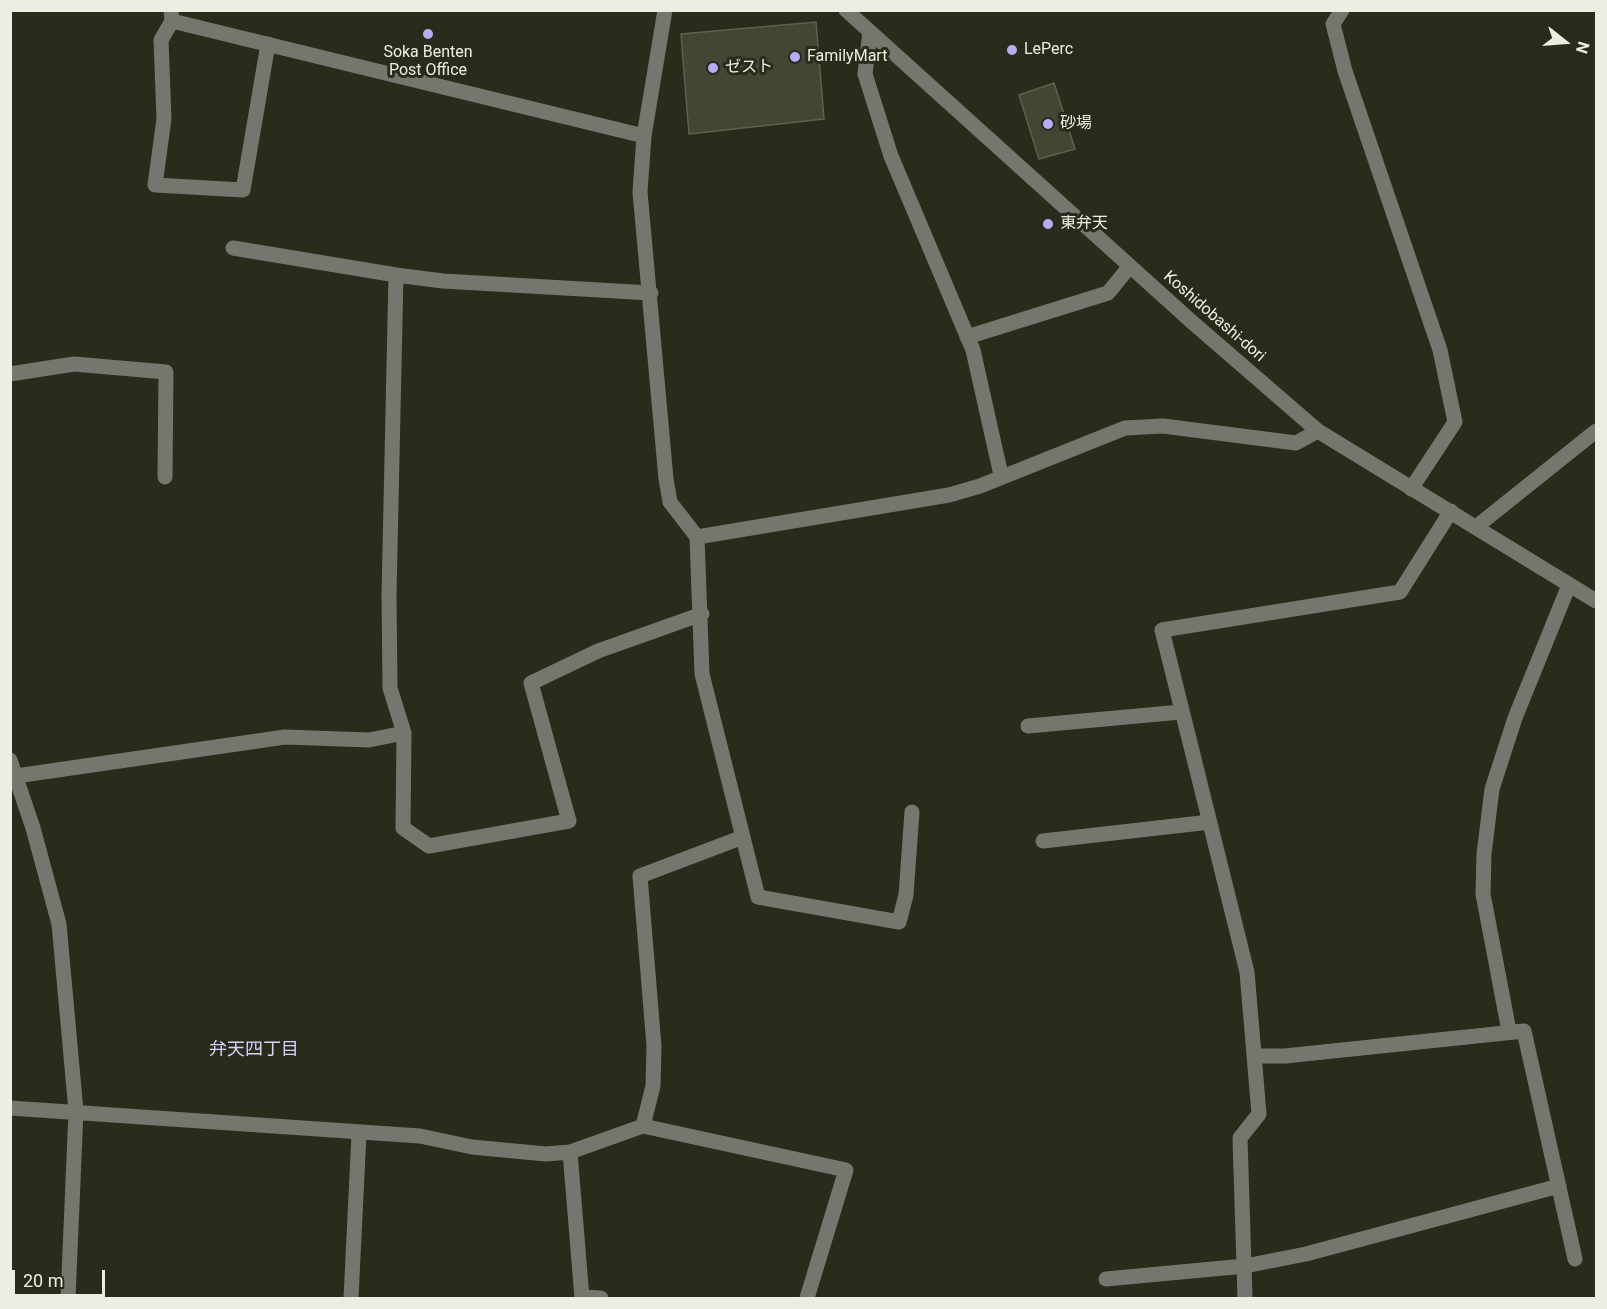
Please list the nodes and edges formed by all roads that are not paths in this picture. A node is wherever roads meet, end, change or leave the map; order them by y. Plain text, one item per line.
1 (665, 10) edge
2 (846, 10) edge
3 (1342, 10) edge
4 (171, 16) edge
5 (870, 33) junction
6 (268, 44) junction
7 (644, 136) junction
8 (233, 248) dead end
9 (1130, 266) junction
10 (396, 275) junction
11 (651, 293) junction
12 (967, 338) junction
13 (10, 374) edge
14 (1318, 431) junction
15 (1596, 431) edge
16 (1001, 475) junction
17 (165, 477) dead end
18 (1411, 489) junction
19 (1451, 511) junction
20 (1476, 526) junction
21 (697, 537) junction
22 (1569, 585) junction
23 (1596, 601) edge
24 (702, 614) junction
25 (1180, 712) junction
26 (1028, 726) dead end
27 (404, 733) junction
28 (10, 760) edge
29 (16, 776) junction
30 (912, 812) dead end
31 (1210, 822) junction
32 (743, 837) junction
33 (1043, 841) dead end
34 (1509, 1031) junction
35 (1255, 1056) junction
36 (10, 1108) edge
37 (76, 1111) junction
38 (643, 1126) junction
39 (359, 1134) junction
40 (570, 1152) junction
41 (1559, 1186) junction
42 (1575, 1259) dead end
43 (1245, 1266) junction
44 (1106, 1279) dead end
45 (582, 1298) edge
46 (68, 1299) edge
47 (351, 1299) edge
48 (601, 1299) edge
49 (807, 1299) edge
50 (1245, 1299) edge

1 - 7 street
2 - 5 street, Koshidobashi-dori
3 - 18 street
4 - 6 street
4 - 6 street
5 - 9 street, Koshidobashi-dori
5 - 12 street
6 - 7 street
7 - 11 street
8 - 10 street
9 - 12 street
9 - 14 street, Koshidobashi-dori
10 - 11 street
10 - 27 street
11 - 21 street
12 - 16 street
13 - 17 street
14 - 16 street
14 - 18 street, Koshidobashi-dori
15 - 20 street
16 - 21 street
18 - 19 street, Koshidobashi-dori
19 - 20 street, Koshidobashi-dori
19 - 25 street
20 - 22 street, Koshidobashi-dori
21 - 24 street
22 - 23 street, Koshidobashi-dori
22 - 34 street
24 - 27 street
24 - 32 street
25 - 26 street
25 - 31 street
27 - 29 street
28 - 29 street
29 - 37 street
30 - 32 street
31 - 33 street
31 - 35 street
32 - 38 street
34 - 35 street
34 - 41 street
35 - 43 street
36 - 37 street
37 - 39 street
37 - 46 street
38 - 40 street
38 - 49 street
39 - 40 street
39 - 47 street
40 - 45 street
41 - 42 street
41 - 43 street
43 - 44 street
43 - 50 street
45 - 48 street

